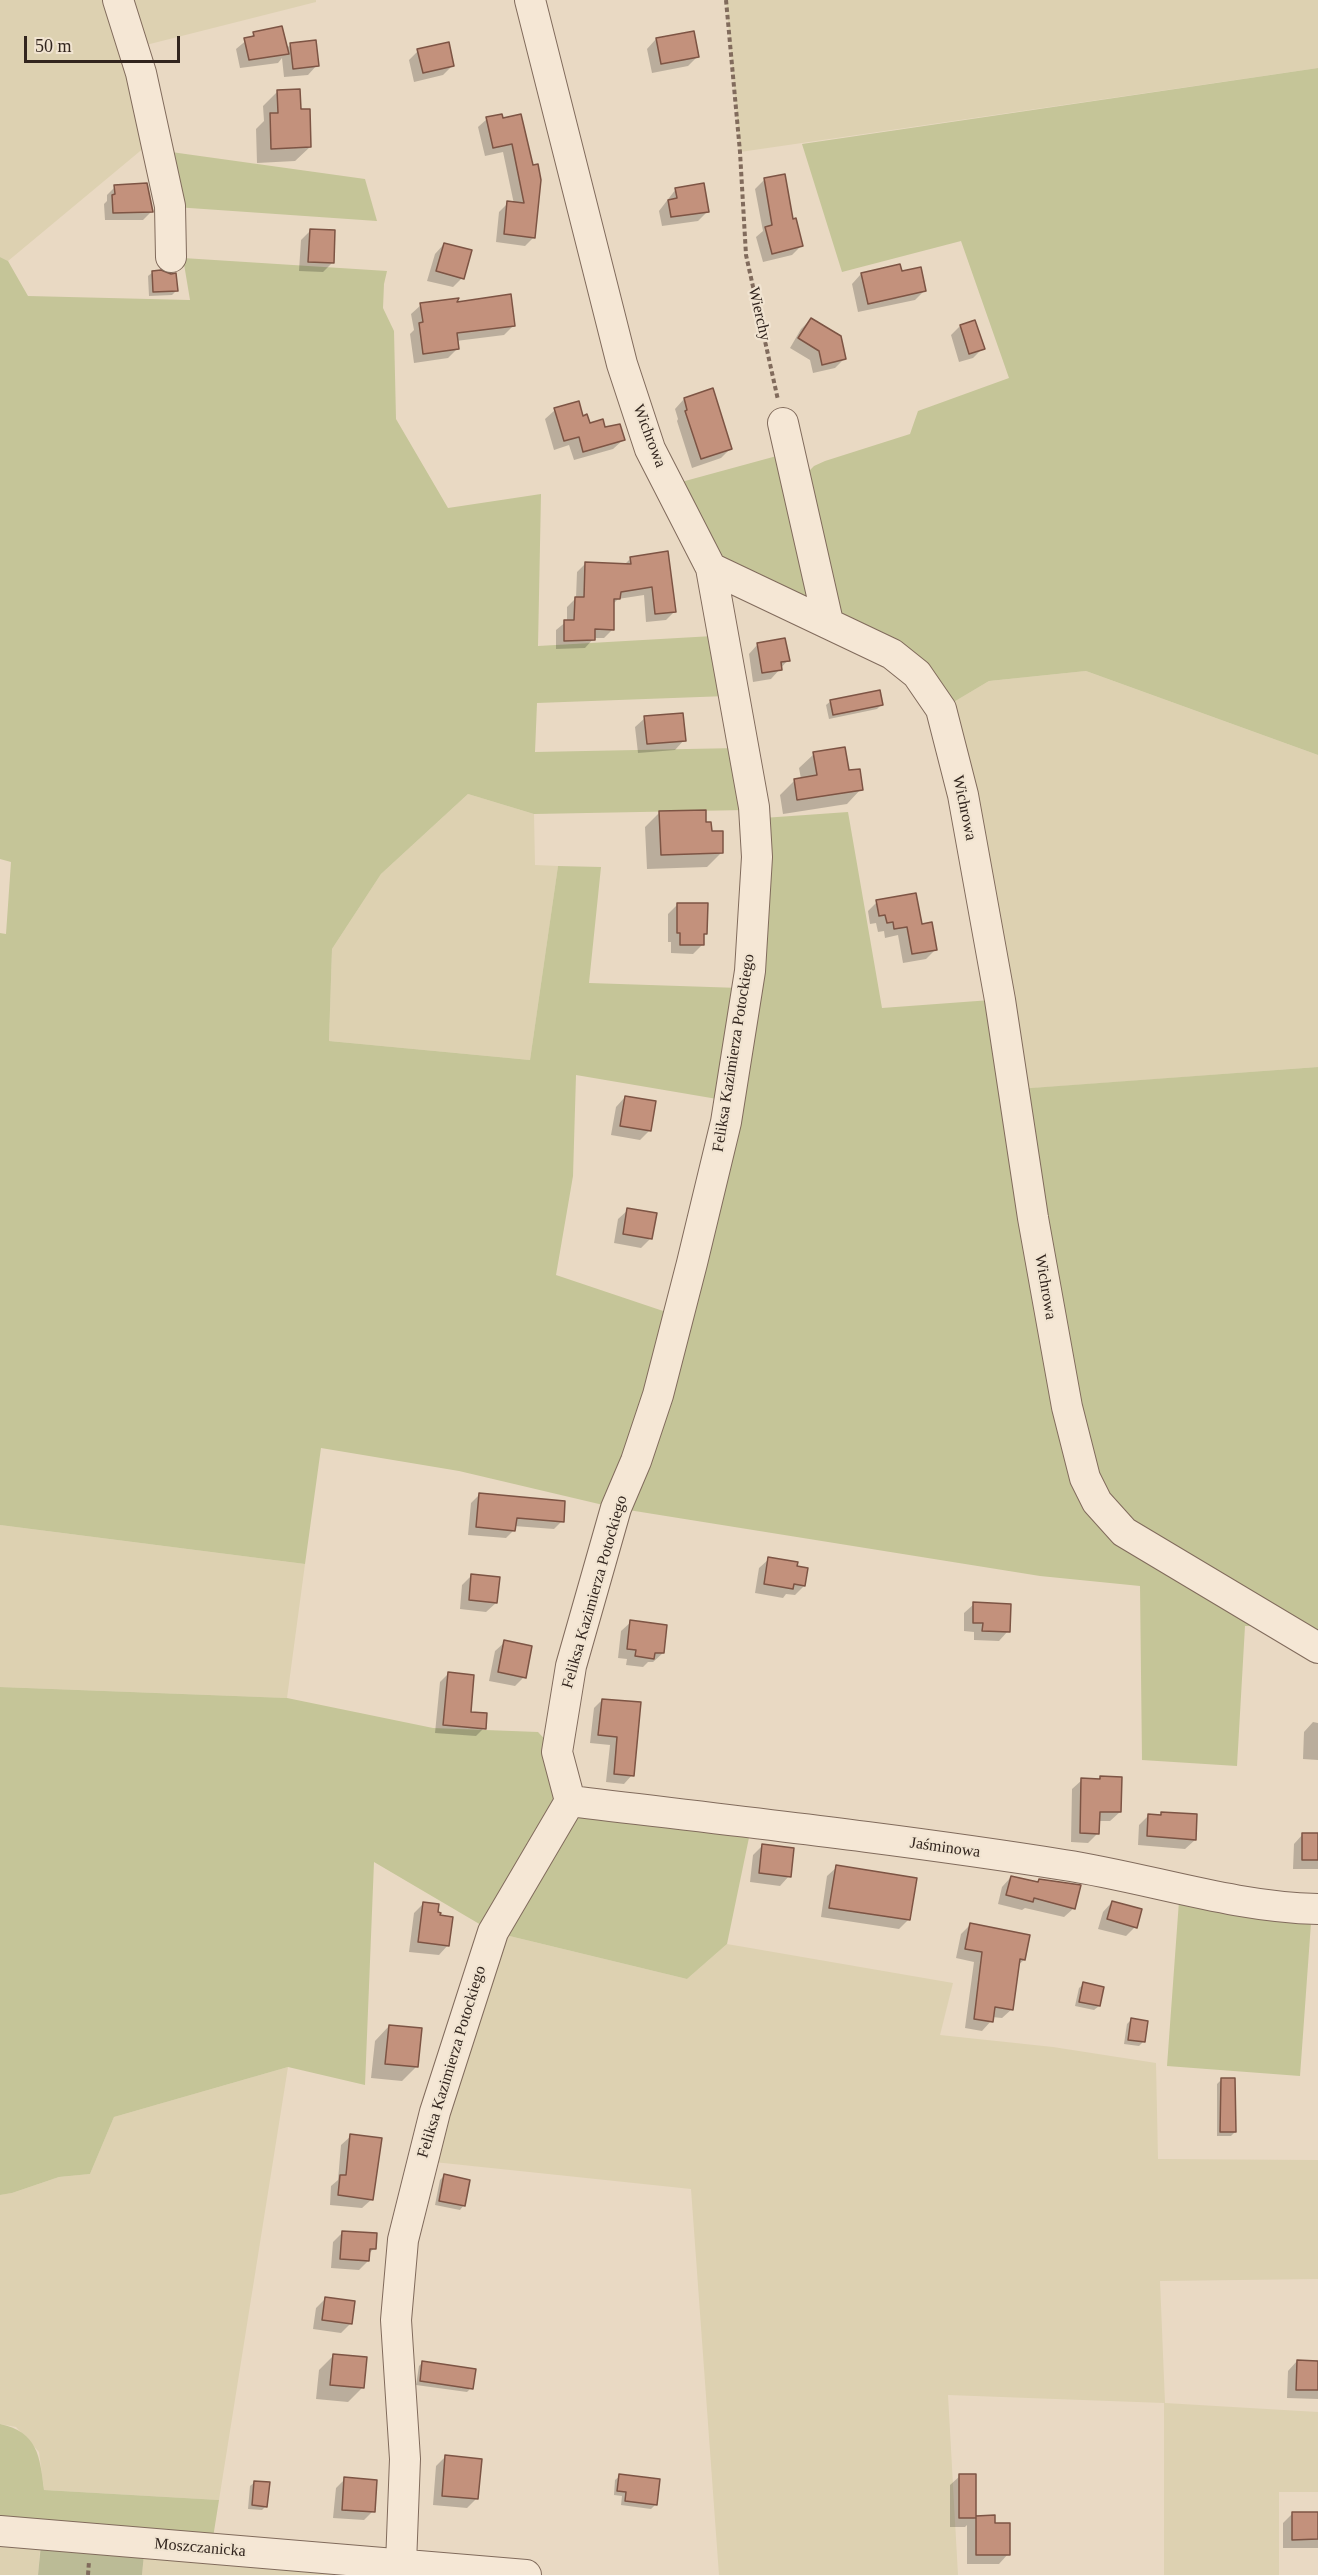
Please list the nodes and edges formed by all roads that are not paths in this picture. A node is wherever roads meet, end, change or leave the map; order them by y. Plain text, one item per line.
1 (118, 0) edge
2 (530, 0) edge
3 (171, 257) dead end
4 (783, 423) road end
5 (711, 568) junction
6 (828, 622) junction
7 (1318, 1648) edge
8 (570, 1801) junction
9 (1318, 1909) edge
10 (0, 2531) edge
11 (399, 2569) edge
12 (526, 2575) edge

1 - 3 street
2 - 5 street, Wichrowa
4 - 6 street
5 - 6 street, Wichrowa
5 - 8 street, Feliksa Kazimierza Potockiego
6 - 7 street, Wichrowa
8 - 9 street, Jaśminowa
8 - 11 street, Feliksa Kazimierza Potockiego
10 - 11 street, Moszczanicka
11 - 12 street, Moszczanicka

